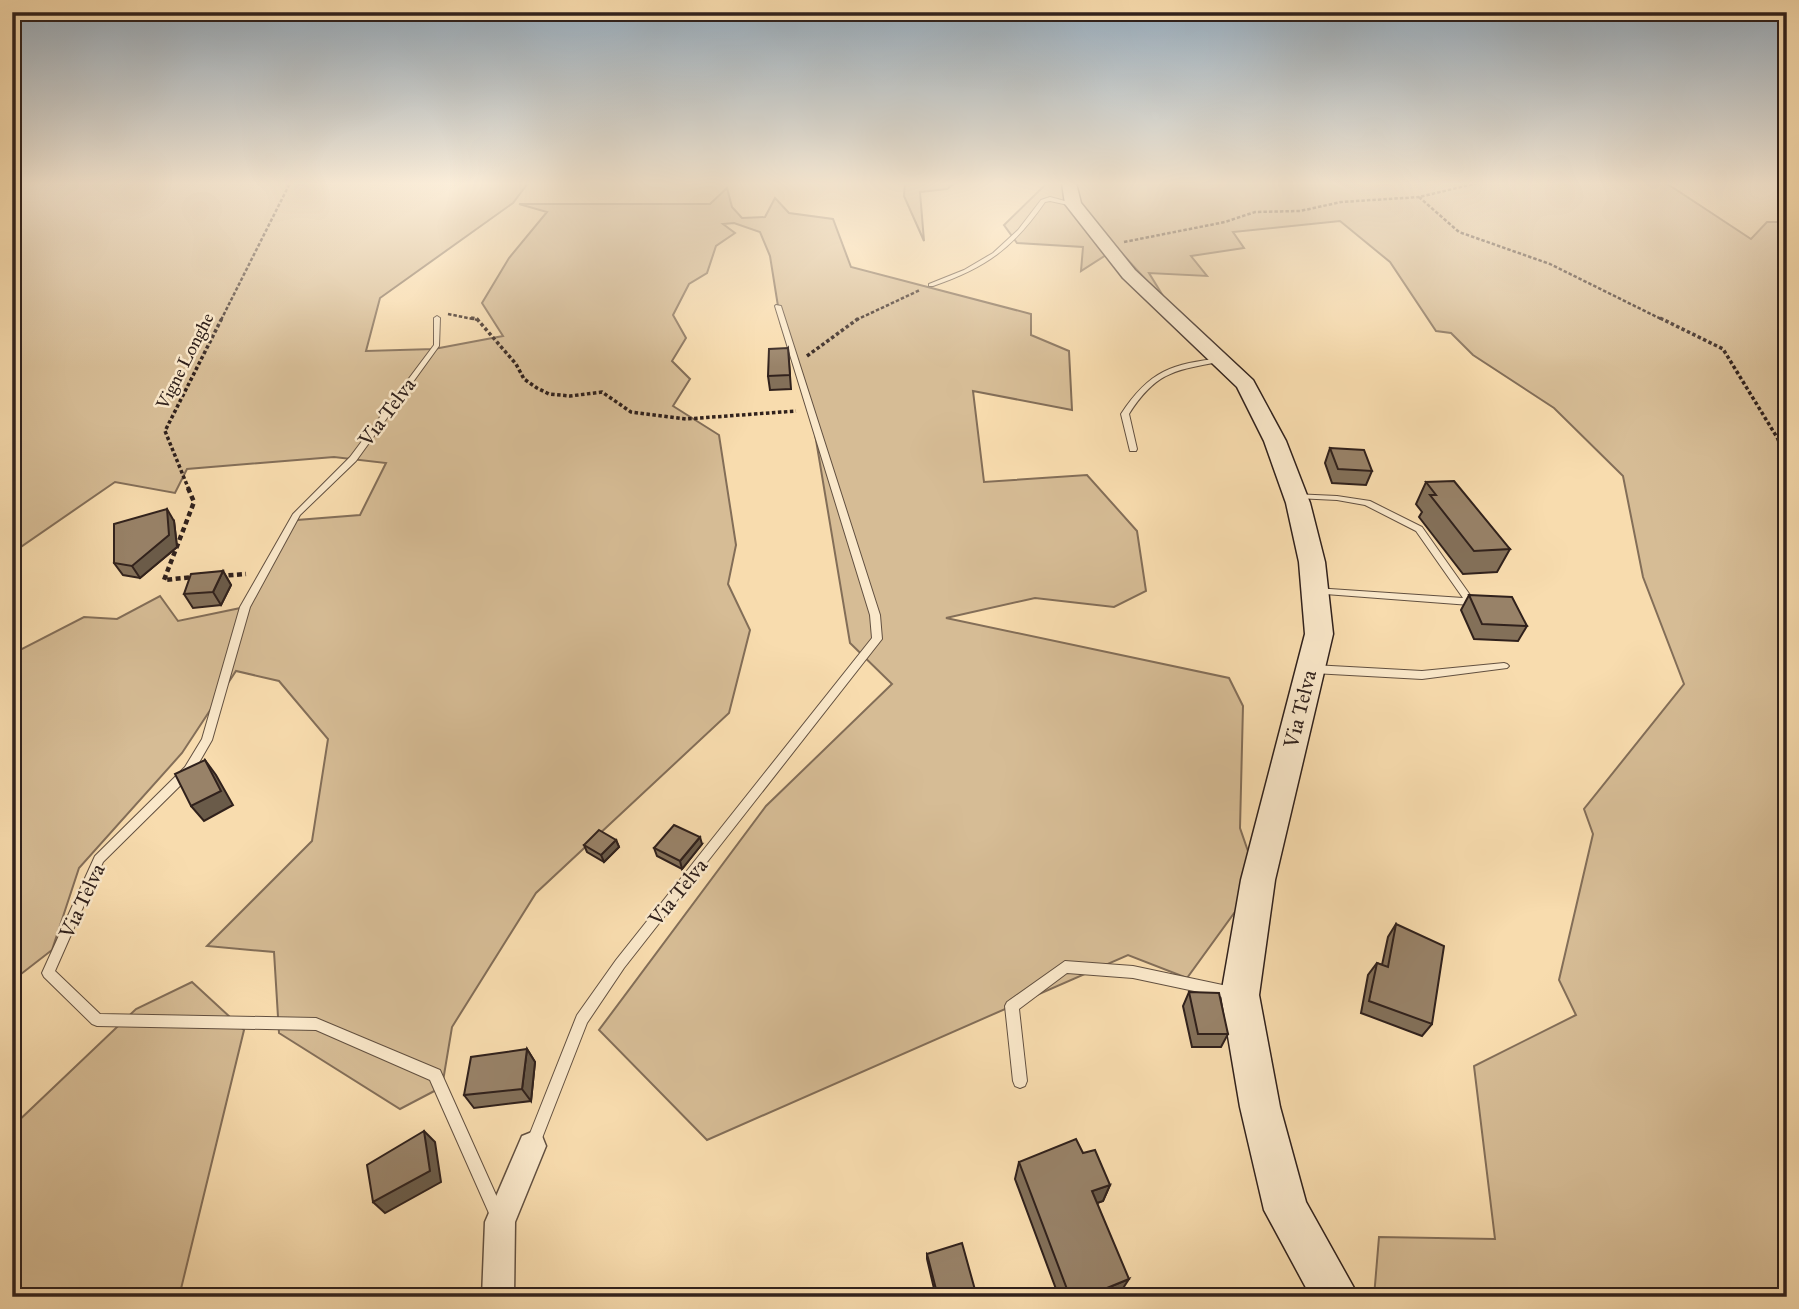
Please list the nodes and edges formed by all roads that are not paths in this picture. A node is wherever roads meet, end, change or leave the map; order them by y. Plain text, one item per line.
1 (1008, 244) edge
2 (1105, 244) edge
3 (931, 285) road end
4 (778, 306) dead end
5 (437, 318) road end
6 (1224, 360) junction
7 (1133, 449) dead end
8 (1295, 496) junction
9 (1314, 591) junction
10 (1504, 666) dead end
11 (1310, 669) junction
12 (1240, 995) junction
13 (1020, 1081) dead end
14 (532, 1146) joint
15 (500, 1222) junction
16 (498, 1297) edge
17 (1336, 1297) edge

1 - 3 lane
2 - 6 street, Via Telva
4 - 14 lane, Via Telva
5 - 15 lane, Via Telva
6 - 7 lane
6 - 8 street, Via Telva
8 - 9 street, Via Telva
8 - 9 lane
9 - 11 street, Via Telva
10 - 11 lane
11 - 12 street, Via Telva
12 - 13 lane
12 - 17 street, Via Telva
14 - 15 street, Via Telva
15 - 16 street, Via Telva

